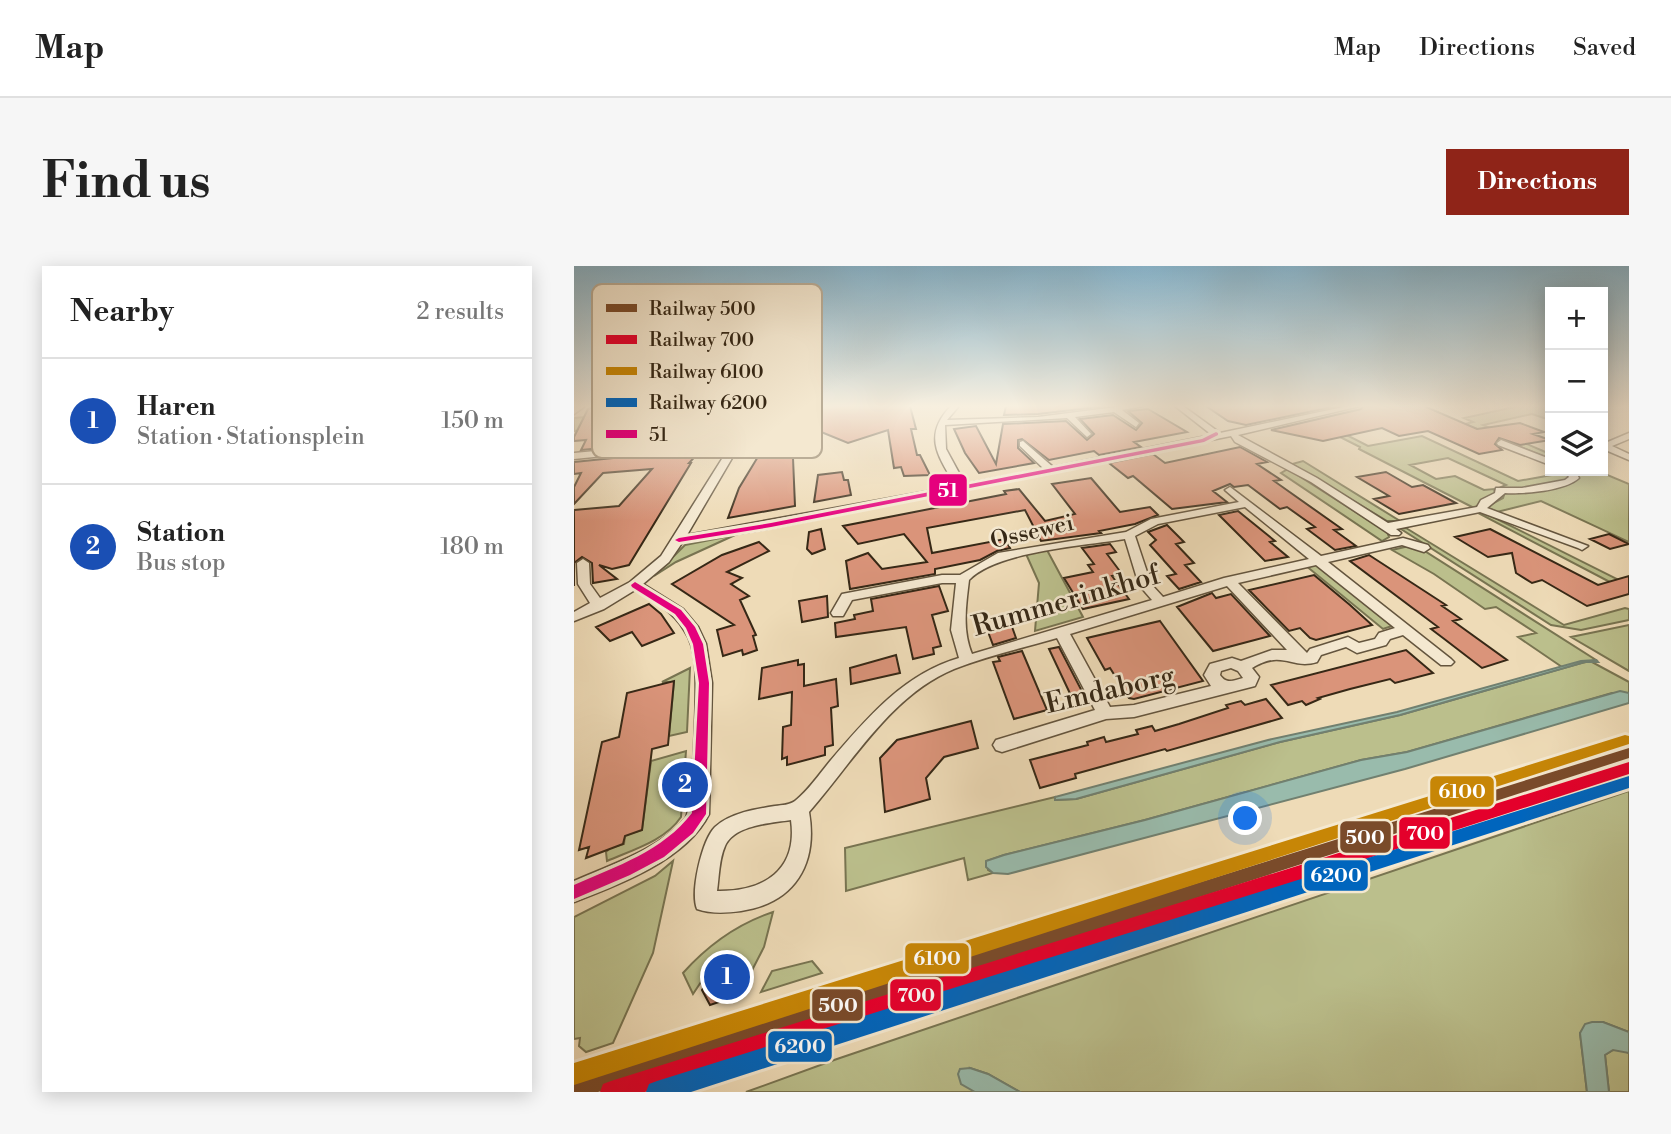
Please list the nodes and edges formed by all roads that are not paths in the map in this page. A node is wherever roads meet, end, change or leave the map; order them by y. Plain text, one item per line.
1 (1023, 444) dead end
2 (942, 445) edge
3 (1181, 445) edge
4 (1247, 445) edge
5 (1504, 445) edge
6 (1608, 450) edge
7 (592, 454) edge
8 (574, 456) edge
9 (1629, 457) edge
10 (727, 458) edge
11 (1545, 460) edge
12 (1051, 470) junction
13 (1573, 476) edge
14 (962, 488) junction
15 (1230, 490) dead end
16 (1247, 504) junction
17 (1481, 509) junction
18 (1387, 527) junction
19 (1129, 535) junction
20 (679, 540) junction
21 (1403, 541) junction
22 (1582, 546) dead end
23 (1424, 548) dead end
24 (1318, 561) junction
25 (583, 564) dead end
26 (963, 579) junction
27 (1229, 581) junction
28 (635, 585) junction
29 (1161, 602) junction
30 (599, 606) junction
31 (838, 614) dead end
32 (574, 617) edge
33 (1405, 630) junction
34 (1061, 631) junction
35 (967, 659) junction
36 (1307, 661) junction
37 (1446, 662) dead end
38 (1243, 667) junction
39 (1231, 688) junction
40 (1105, 713) junction
41 (1002, 745) dead end
42 (799, 810) junction
43 (691, 830) junction
44 (717, 840) junction
45 (574, 892) edge

1 - 12 street
2 - 14 street
3 - 12 street
4 - 18 street
5 - 11 street
6 - 9 street
7 - 8 street
10 - 20 street
12 - 14 street
13 - 17 street
14 - 20 street
15 - 16 street
16 - 19 street, Ossewei
16 - 24 street
17 - 18 street
17 - 22 street
18 - 21 street
19 - 26 street, Ossewei
19 - 29 street
20 - 28 street
21 - 23 street
21 - 24 street, Rummerinkhof
24 - 27 street, Rummerinkhof
24 - 33 street
25 - 30 street
26 - 31 street, Ossewei
26 - 35 street
27 - 29 street, Rummerinkhof
27 - 36 street
28 - 30 street
28 - 43 street
29 - 34 street, Rummerinkhof
30 - 32 street
33 - 36 street
33 - 37 street
34 - 35 street, Rummerinkhof
34 - 40 street
35 - 42 street, Rummerinkhof
36 - 38 street, Emdaborg
38 - 39 street
38 - 39 street, Emdaborg
39 - 40 street, Emdaborg
40 - 41 street, Emdaborg
42 - 44 street
42 - 44 street
43 - 44 street
43 - 45 street

